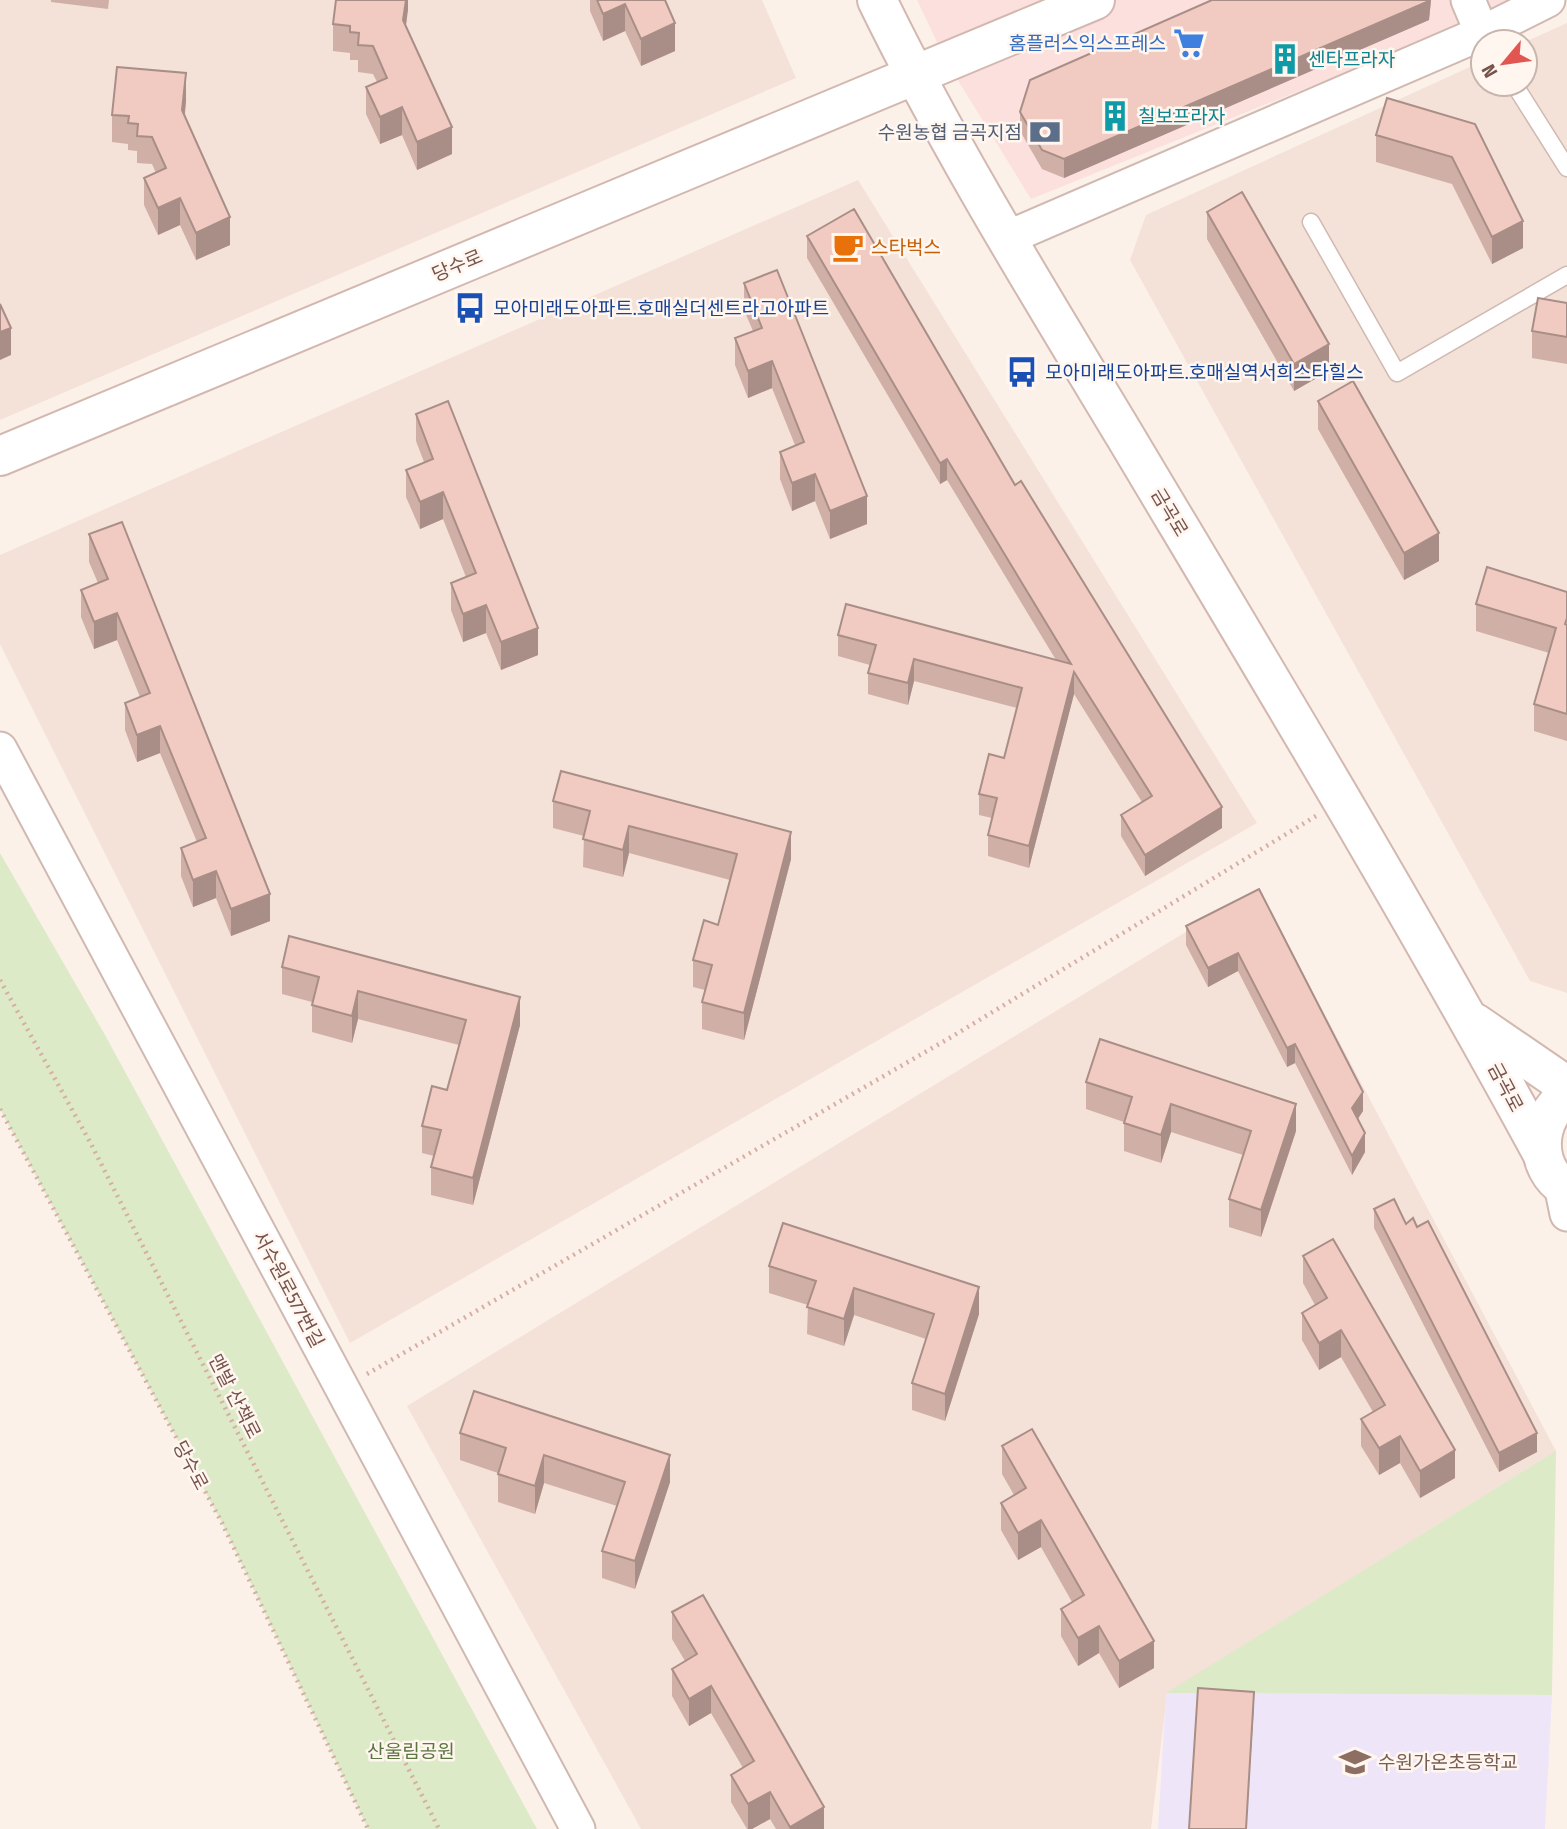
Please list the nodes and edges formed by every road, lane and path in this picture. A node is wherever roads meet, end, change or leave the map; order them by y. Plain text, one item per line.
1 (877, 0) edge
2 (1095, 0) edge
3 (1468, 0) edge
4 (1548, 0) edge
5 (1481, 28) edge
6 (1502, 28) edge
7 (1469, 45) edge
8 (913, 75) junction
9 (1523, 98) edge
10 (1567, 168) edge
11 (1311, 222) dead end
12 (1007, 238) junction
13 (1567, 275) edge
14 (0, 456) edge
15 (0, 749) edge
16 (1342, 800) junction
17 (0, 980) edge
18 (1470, 1020) junction
19 (1567, 1086) edge
20 (1567, 1096) edge
21 (0, 1108) edge
22 (1559, 1186) edge
23 (342, 1388) junction
24 (368, 1829) edge
25 (439, 1829) edge
26 (578, 1829) edge

1 - 8 main road, 금곡로
2 - 8 main road, 당수로
3 - 5 street
4 - 6 street
7 - 12 street
8 - 12 main road, 금곡로
8 - 14 main road, 당수로
9 - 10 lane
11 - 13 lane
12 - 16 main road, 금곡로
15 - 23 street, 서수원로577번길
16 - 18 main road, 금곡로
16 - 23 path
17 - 25 path, 맨발 산책로
18 - 19 main road, 금곡로
18 - 22 main road, 금곡로
20 - 22 main road
21 - 24 path, 당수로
23 - 26 street, 서수원로577번길

